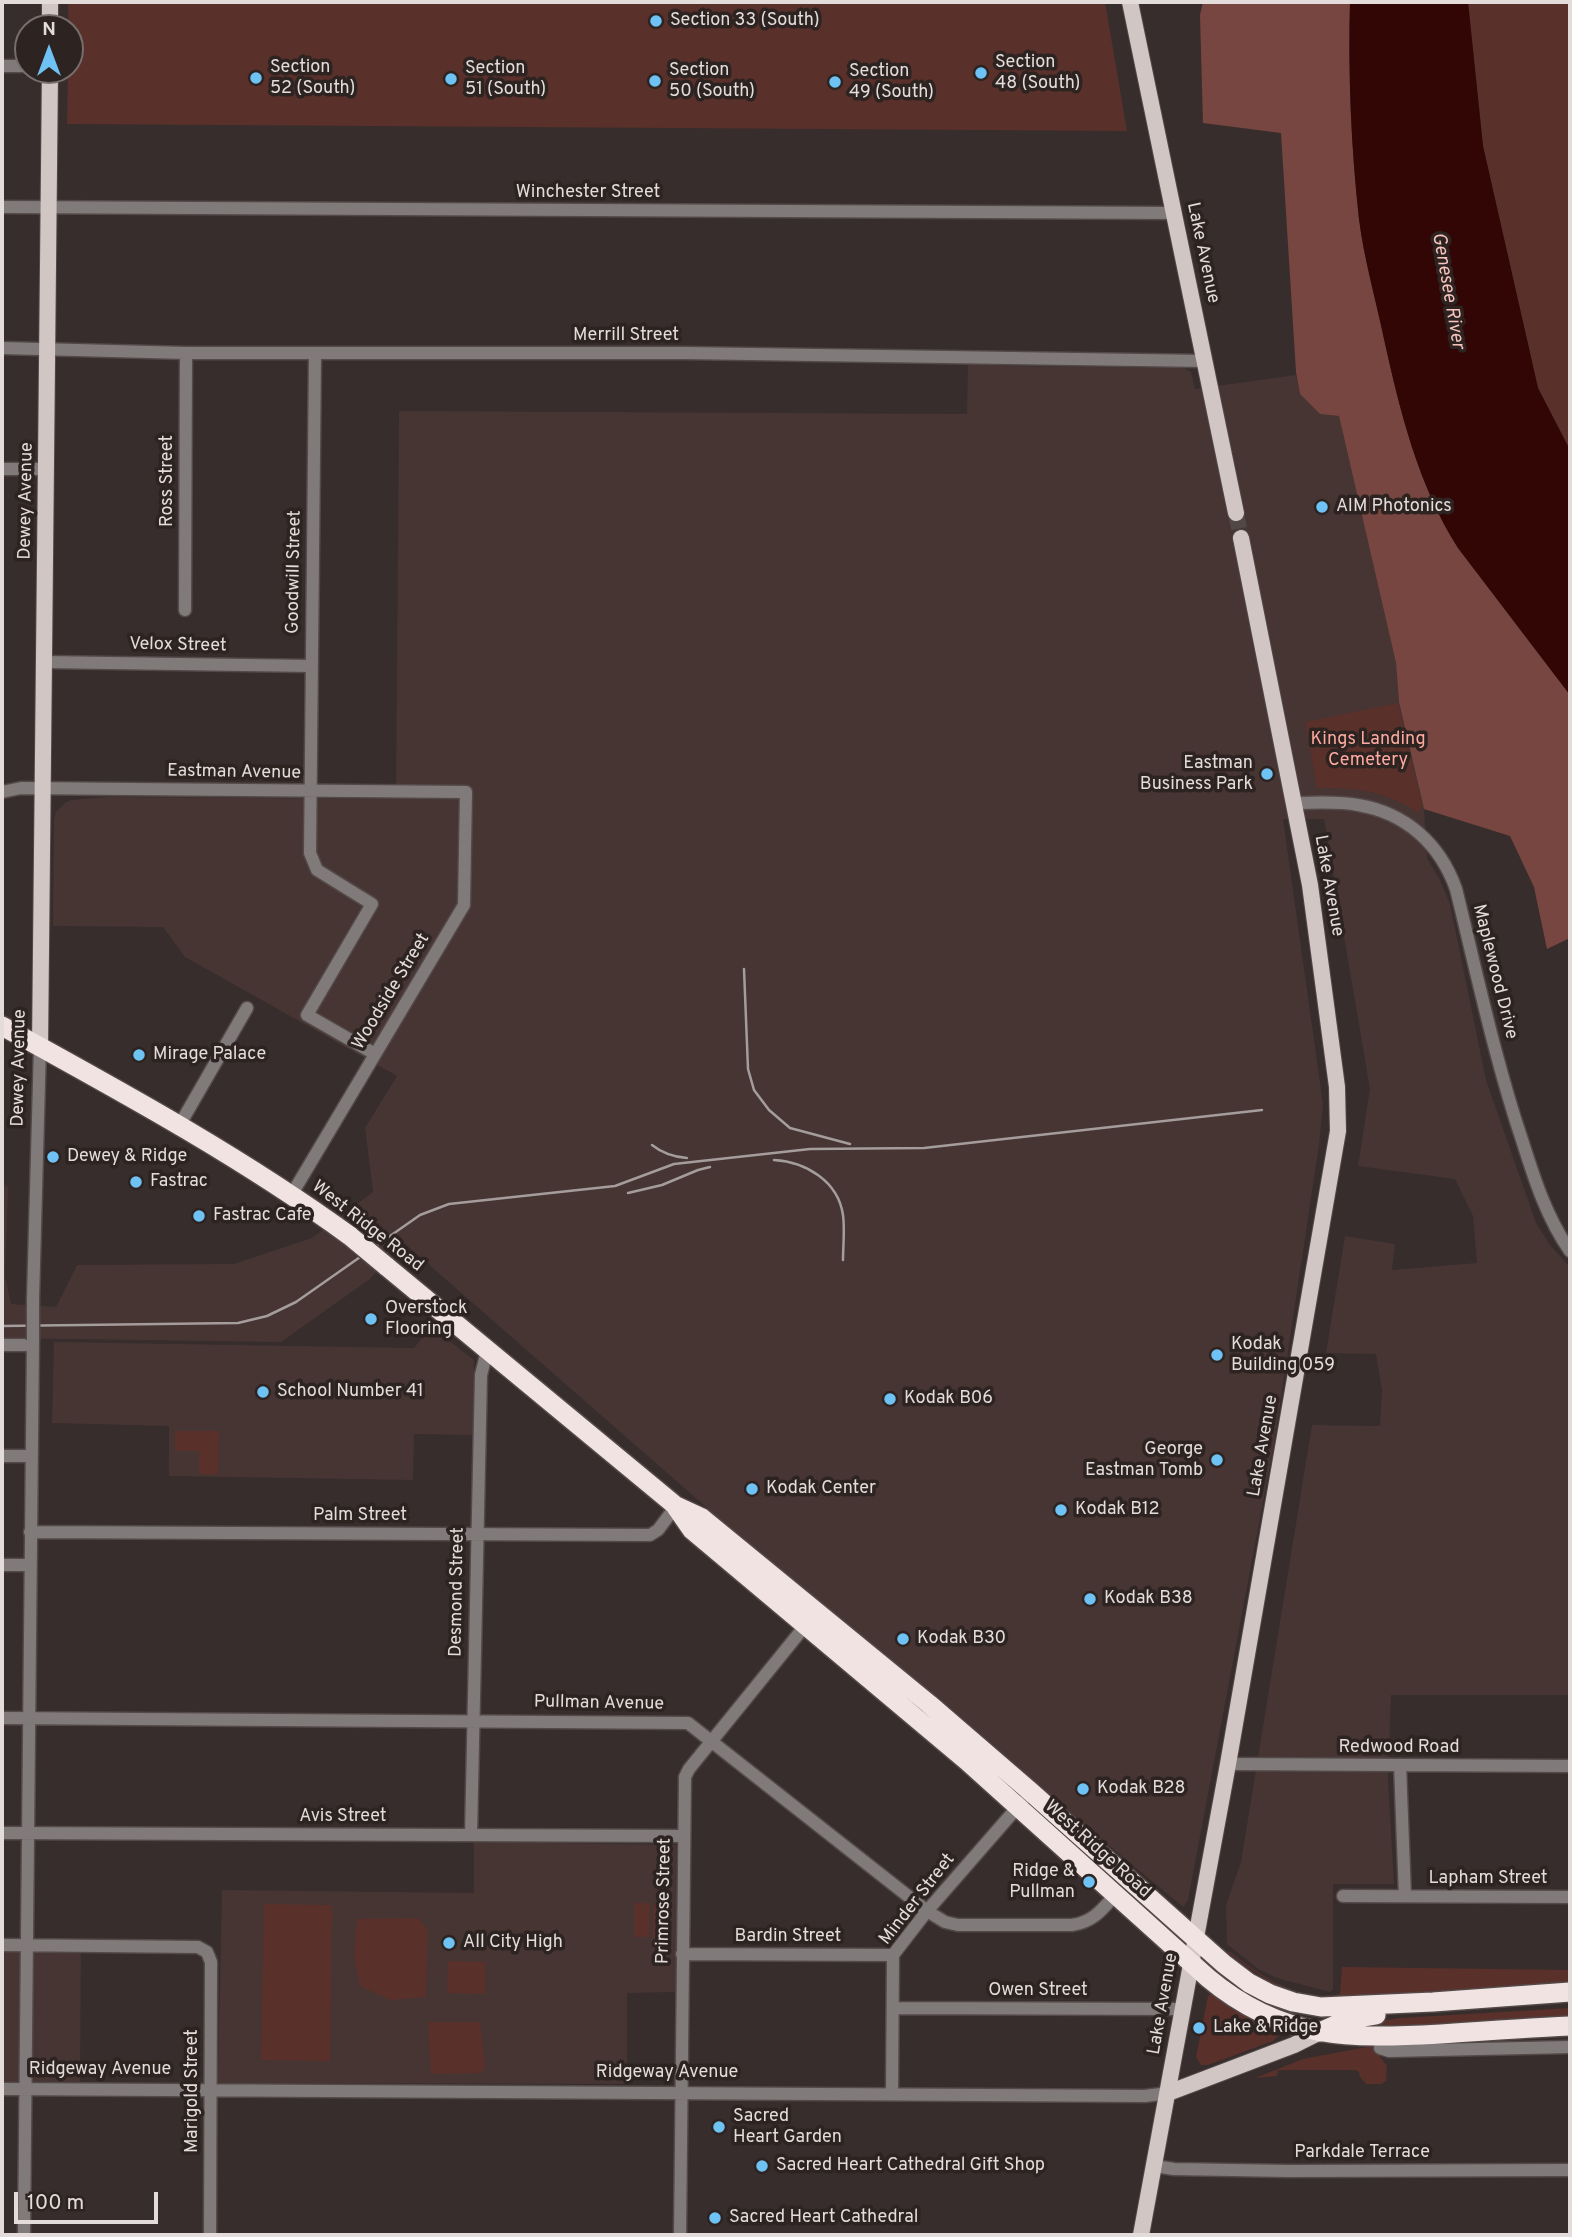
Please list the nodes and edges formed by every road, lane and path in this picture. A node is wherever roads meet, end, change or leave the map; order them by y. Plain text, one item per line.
1 (1130, 2) edge
2 (50, 84) edge
3 (2, 207) edge
4 (49, 208) junction
5 (1174, 213) junction
6 (2, 348) edge
7 (47, 349) junction
8 (186, 353) junction
9 (315, 354) junction
10 (1205, 361) junction
11 (2, 469) edge
12 (47, 469) junction
13 (1236, 513) tunnel mouth
14 (1241, 538) tunnel mouth
15 (186, 610) dead end
16 (44, 662) junction
17 (311, 666) junction
18 (43, 789) junction
19 (2, 792) edge
20 (310, 792) junction
21 (466, 792) joint
22 (1293, 803) junction
23 (247, 1007) dead end
24 (2, 1026) edge
25 (40, 1047) junction
26 (375, 1054) junction
27 (179, 1126) junction
28 (292, 1194) junction
29 (1570, 1251) edge
30 (33, 1342) junction
31 (2, 1345) edge
32 (487, 1351) junction
33 (2, 1456) edge
34 (31, 1456) junction
35 (676, 1506) junction
36 (30, 1532) junction
37 (476, 1534) junction
38 (2, 1565) edge
39 (30, 1565) junction
40 (811, 1619) junction
41 (2, 1718) edge
42 (28, 1718) junction
43 (473, 1721) junction
44 (711, 1741) junction
45 (1228, 1764) junction
46 (1400, 1765) junction
47 (1570, 1766) edge
48 (1031, 1792) junction
49 (1018, 1807) junction
50 (2, 1833) edge
51 (27, 1833) junction
52 (471, 1835) junction
53 (684, 1836) junction
54 (1115, 1895) junction
55 (1343, 1896) dead end
56 (1405, 1896) junction
57 (1570, 1897) edge
58 (927, 1911) junction
59 (1196, 1939) junction
60 (2, 1945) edge
61 (25, 1946) junction
62 (682, 1954) junction
63 (893, 1955) junction
64 (1192, 1963) junction
65 (1570, 1992) edge
66 (1469, 2000) junction
67 (893, 2007) junction
68 (1183, 2009) junction
69 (1570, 2026) edge
70 (1320, 2032) junction
71 (1358, 2037) junction
72 (1570, 2047) edge
73 (1380, 2048) joint
74 (2, 2089) edge
75 (24, 2089) junction
76 (211, 2090) junction
77 (680, 2092) junction
78 (1168, 2093) junction
79 (892, 2094) junction
80 (1154, 2166) junction
81 (1570, 2170) edge
82 (24, 2235) edge
83 (210, 2235) edge
84 (680, 2235) edge
85 (1141, 2235) edge

1 - 5 main road, Lake Avenue
2 - 4 main road, Dewey Avenue
3 - 4 street, Winchester Street
4 - 5 street, Winchester Street
4 - 7 main road, Dewey Avenue
5 - 10 main road, Lake Avenue
6 - 7 street, Merrill Street
7 - 8 street, Merrill Street
7 - 12 main road, Dewey Avenue
8 - 9 street, Merrill Street
8 - 15 street, Ross Street
9 - 10 street, Merrill Street
9 - 17 street, Goodwill Street
10 - 13 main road, Lake Avenue
11 - 12 street
12 - 16 main road, Dewey Avenue
14 - 22 main road, Lake Avenue
16 - 17 street, Velox Street
16 - 18 main road, Dewey Avenue
17 - 20 street, Goodwill Street
18 - 19 street, Eastman Avenue
18 - 20 street, Eastman Avenue
18 - 25 main road, Dewey Avenue
20 - 21 street, Eastman Avenue
20 - 26 street, Goodwill Street
21 - 26 street, Woodside Street
22 - 29 street, Maplewood Drive
22 - 45 main road, Lake Avenue
23 - 27 street
24 - 25 highway, West Ridge Road
25 - 27 highway, West Ridge Road
25 - 30 street, Dewey Avenue, bridge
26 - 28 street, Woodside Street
27 - 28 highway, West Ridge Road
28 - 32 highway, West Ridge Road, bridge
30 - 31 street
30 - 34 street, Dewey Avenue
32 - 35 highway, West Ridge Road
32 - 37 street, Desmond Street
33 - 34 street
34 - 36 street, Dewey Avenue
35 - 37 street, Palm Street
35 - 40 highway, West Ridge Road
36 - 37 street, Palm Street
36 - 39 street, Dewey Avenue
37 - 43 street, Desmond Street
38 - 39 street
39 - 42 street, Dewey Avenue
40 - 44 street, Primrose Street
40 - 48 highway, West Ridge Road
40 - 49 highway, West Ridge Road
41 - 42 street, Pullman Avenue
42 - 43 street, Pullman Avenue
42 - 51 street, Dewey Avenue
43 - 44 street, Pullman Avenue
43 - 52 street, Desmond Street
44 - 53 street, Primrose Street
44 - 58 street, Pullman Avenue
45 - 46 street, Redwood Road
45 - 59 main road, Lake Avenue
46 - 47 street, Redwood Road
46 - 56 street, Lapham Street
48 - 49 street, Minder Street
48 - 59 highway, West Ridge Road
49 - 54 highway, West Ridge Road
49 - 58 street, Minder Street
50 - 51 street, Avis Street
51 - 52 street, Avis Street
51 - 61 street, Dewey Avenue
52 - 53 street, Avis Street
53 - 62 street, Primrose Street
54 - 58 street, Pullman Avenue
54 - 64 highway, West Ridge Road
55 - 56 street, Lapham Street
56 - 57 street, Lapham Street
58 - 63 street, Minder Street
59 - 64 main road, Lake Avenue
59 - 66 highway, West Ridge Road
60 - 61 street
61 - 75 street, Dewey Avenue
61 - 76 street, Marigold Street
62 - 63 street, Bardin Street
62 - 77 street, Primrose Street
63 - 67 street, Minder Street
64 - 68 main road, Lake Avenue
64 - 70 highway, West Ridge Road
65 - 66 highway, West Ridge Road
66 - 70 highway
67 - 68 street, Owen Street
67 - 79 street, Minder Street
68 - 78 main road, Lake Avenue
69 - 71 highway, West Ridge Road
70 - 71 highway, West Ridge Road
70 - 78 main road, Ridgeway Avenue
71 - 73 highway
72 - 73 street
74 - 75 street, Ridgeway Avenue
75 - 76 street, Ridgeway Avenue
75 - 82 street, Dewey Avenue
76 - 77 street, Ridgeway Avenue
76 - 83 street, Marigold Street
77 - 79 street, Ridgeway Avenue
77 - 84 street, Primrose Street
78 - 79 street, Ridgeway Avenue
78 - 80 main road, Lake Avenue
80 - 81 street, Parkdale Terrace
80 - 85 main road, Lake Avenue

